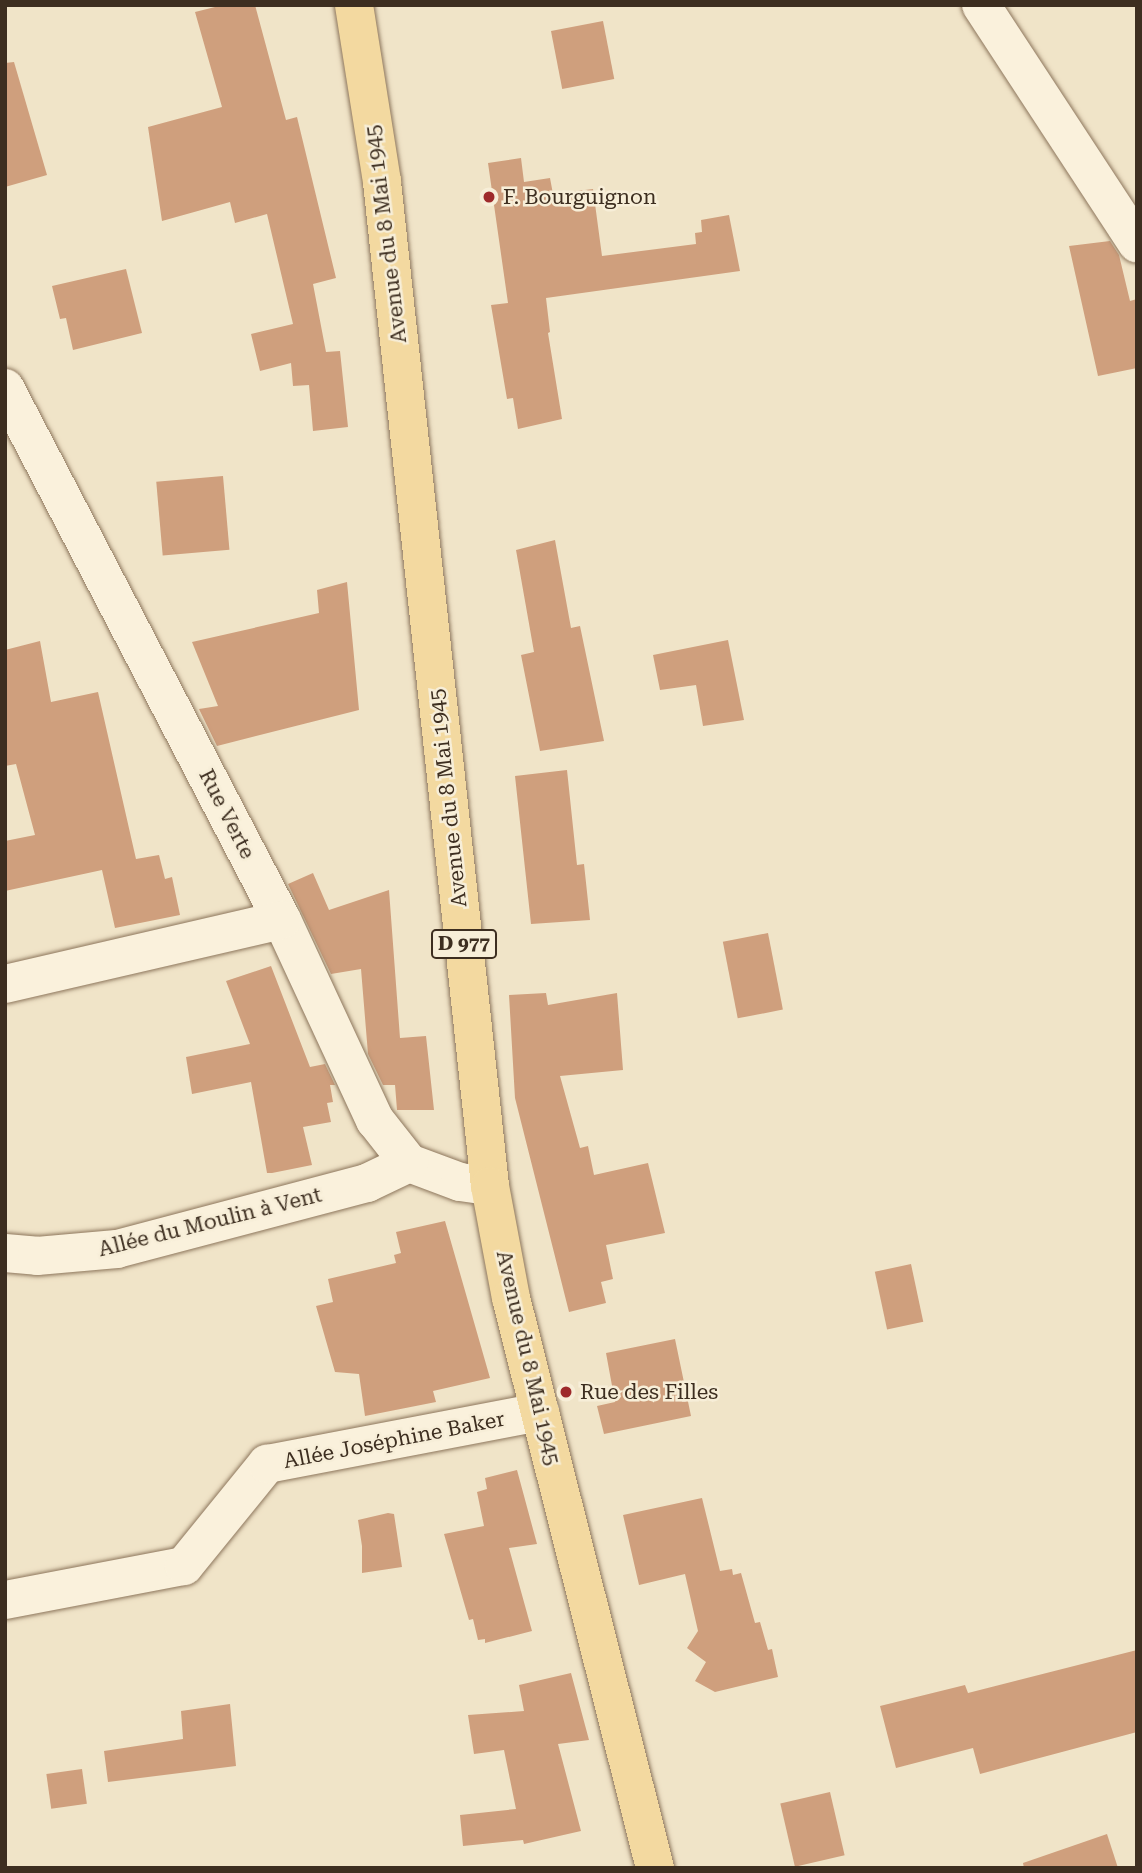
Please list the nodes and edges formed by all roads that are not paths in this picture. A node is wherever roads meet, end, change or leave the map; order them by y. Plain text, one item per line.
1 (354, 5) edge
2 (981, 5) edge
3 (1137, 243) edge
4 (5, 388) edge
5 (282, 920) junction
6 (5, 984) edge
7 (408, 1163) junction
8 (490, 1186) junction
9 (5, 1253) edge
10 (540, 1412) junction
11 (5, 1600) edge
12 (655, 1868) edge

1 - 8 main road, Avenue du 8 Mai 1945 / D 977
2 - 3 street
4 - 5 street, Rue Verte
5 - 6 street
5 - 7 street, Rue Verte
7 - 8 street
7 - 9 street, Allée du Moulin à Vent
8 - 10 main road, Avenue du 8 Mai 1945 / D 977
10 - 11 street, Allée Joséphine Baker
10 - 12 main road, Avenue du 8 Mai 1945 / D 977

